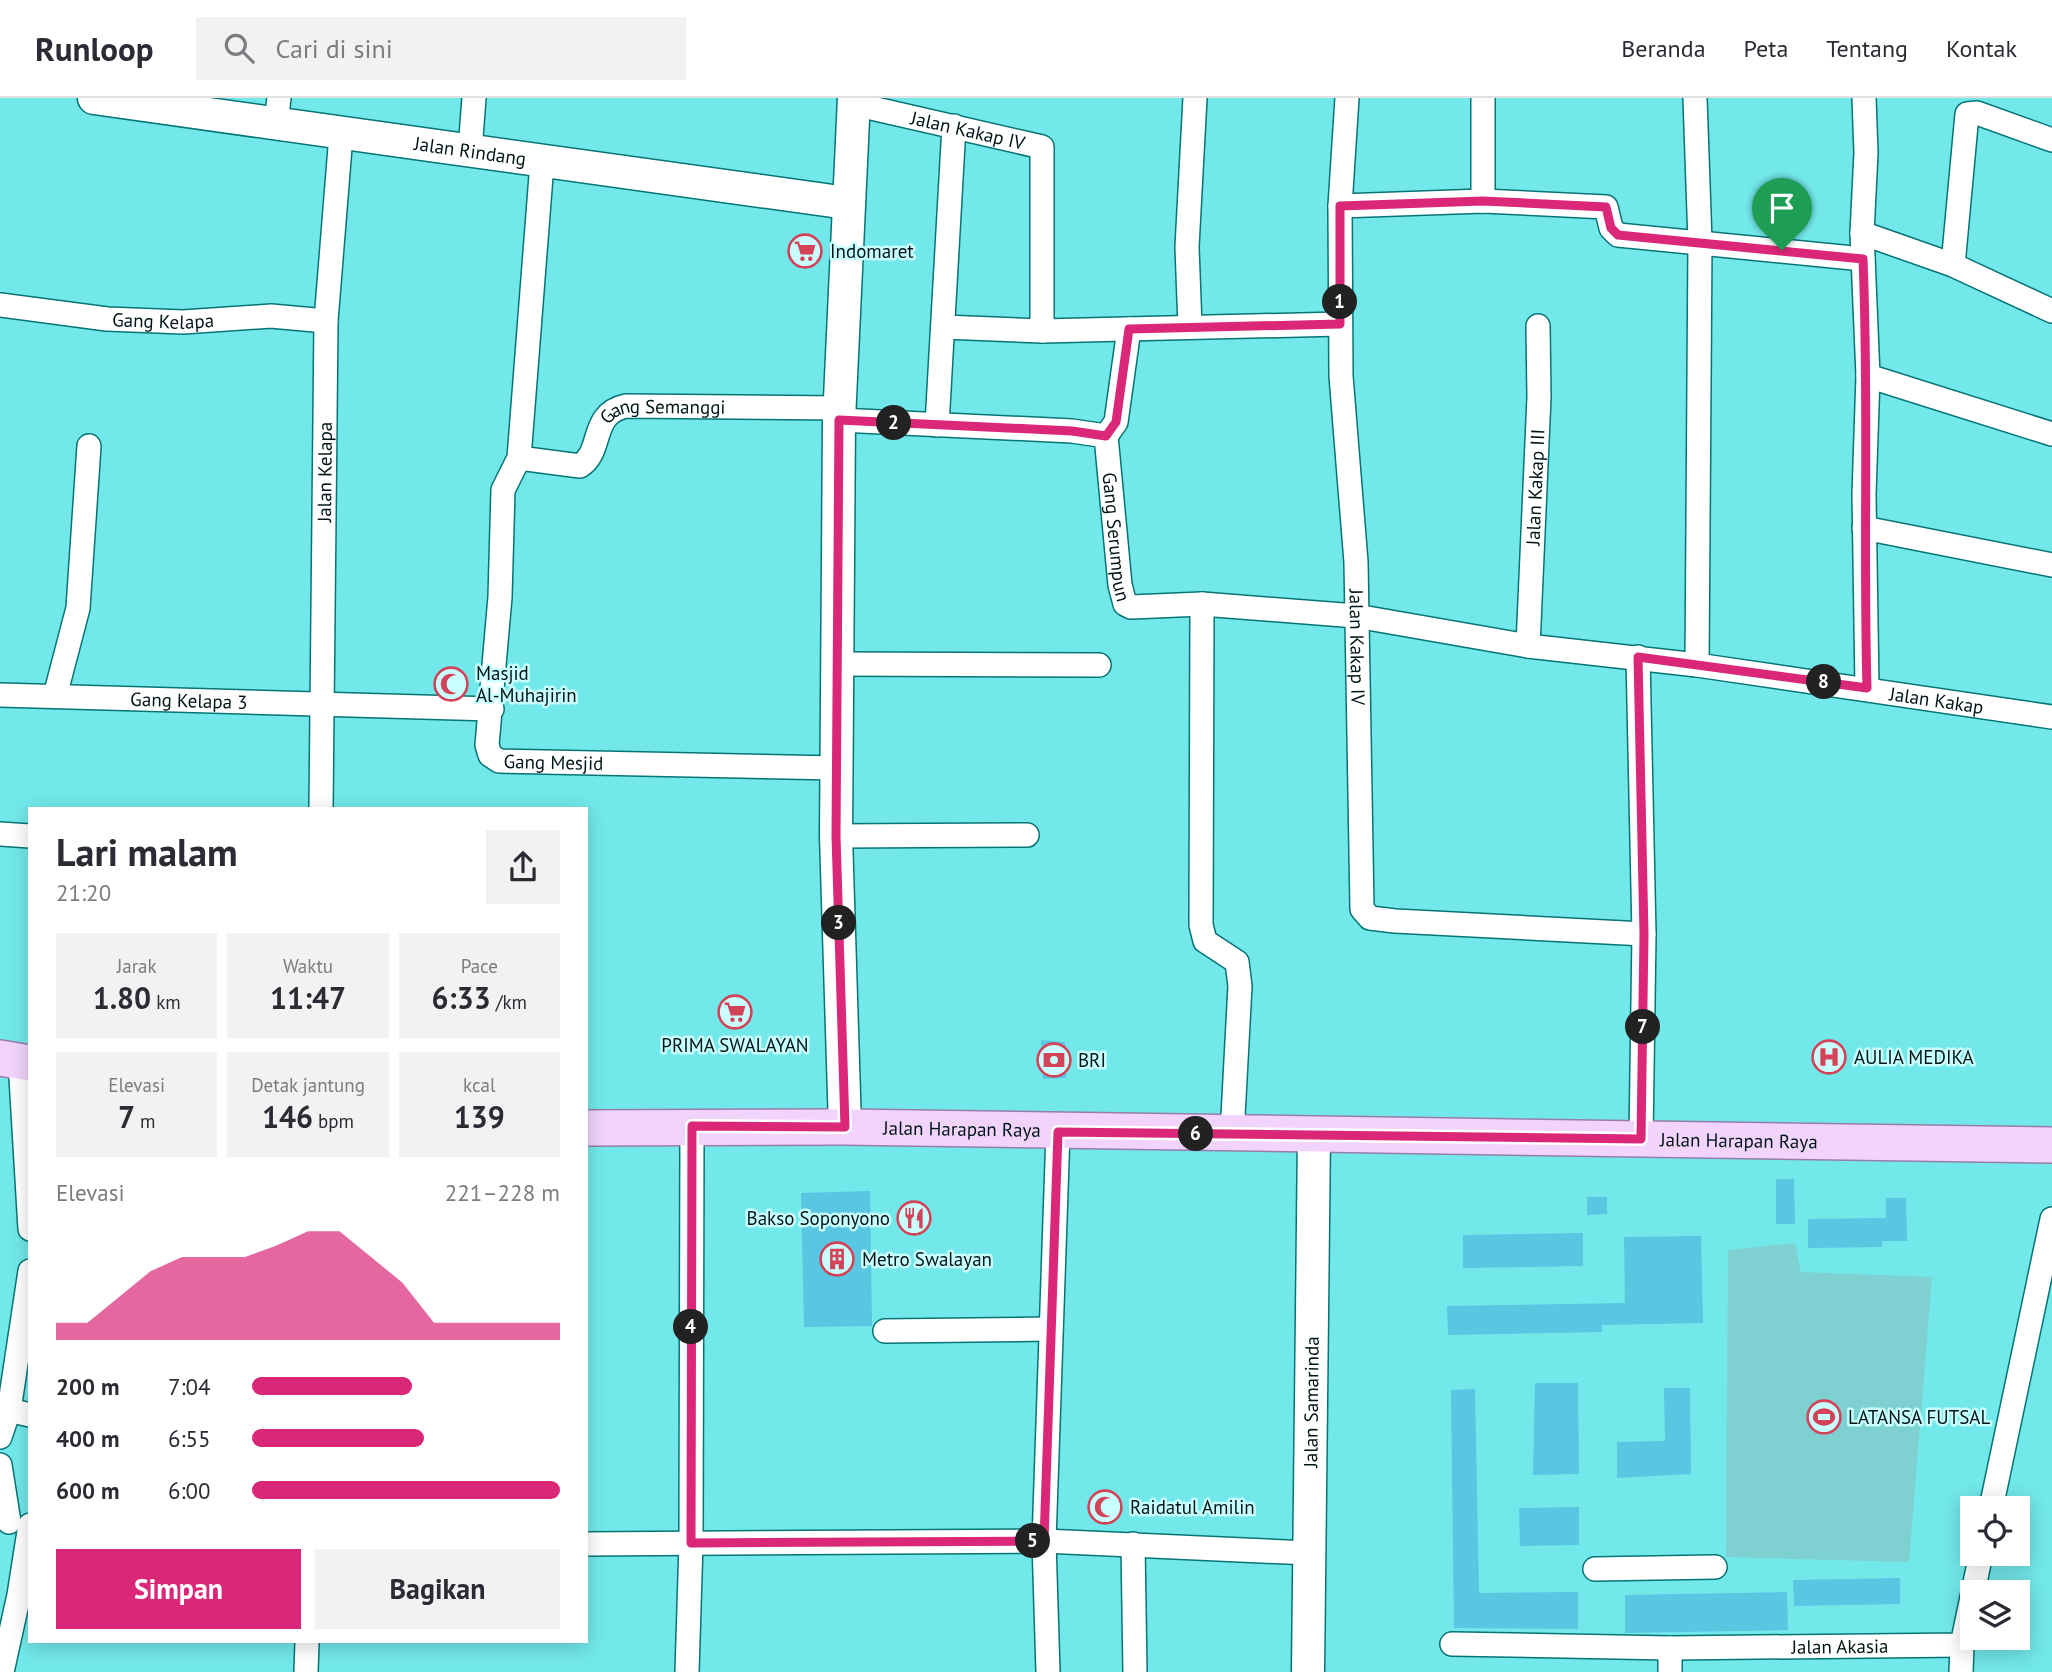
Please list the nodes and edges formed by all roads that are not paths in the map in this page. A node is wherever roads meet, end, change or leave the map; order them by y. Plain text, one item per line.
1 (96, 98) edge
2 (474, 98) edge
3 (1195, 98) edge
4 (1347, 98) edge
5 (1483, 98) edge
6 (1695, 98) edge
7 (1864, 98) edge
8 (854, 101) edge
9 (278, 110) edge
10 (954, 126) junction
11 (341, 135) junction
12 (2052, 140) edge
13 (470, 150) junction
14 (542, 163) junction
15 (1483, 201) junction
16 (847, 203) junction
17 (1340, 206) junction
18 (1862, 233) junction
19 (1700, 242) junction
20 (1863, 259) junction
21 (1953, 265) junction
22 (0, 304) edge
23 (2052, 311) edge
24 (326, 321) junction
25 (1340, 324) junction
26 (1538, 326) dead end
27 (944, 327) junction
28 (1190, 327) junction
29 (1129, 329) junction
30 (1042, 331) junction
31 (1868, 376) junction
32 (839, 414) junction
33 (937, 425) junction
34 (2052, 434) edge
35 (1106, 436) junction
36 (89, 446) dead end
37 (519, 458) junction
38 (1864, 528) junction
39 (2052, 565) edge
40 (1202, 604) junction
41 (1356, 616) junction
42 (1528, 646) junction
43 (1638, 657) junction
44 (837, 664) junction
45 (1099, 665) dead end
46 (1697, 665) junction
47 (1867, 688) junction
48 (0, 695) edge
49 (55, 696) junction
50 (322, 703) junction
51 (492, 709) junction
52 (2052, 717) edge
53 (836, 768) junction
54 (321, 807) edge
55 (0, 835) edge
56 (1027, 835) dead end
57 (28, 836) edge
58 (836, 836) junction
59 (1644, 934) junction
60 (17, 1061) edge
61 (692, 1126) junction
62 (845, 1127) junction
63 (588, 1128) edge
64 (1058, 1132) junction
65 (1314, 1133) junction
66 (1232, 1135) junction
67 (1641, 1139) junction
68 (2052, 1145) edge
69 (28, 1203) edge
70 (2052, 1219) edge
71 (28, 1297) edge
72 (1051, 1329) junction
73 (885, 1331) dead end
74 (19, 1413) edge
75 (0, 1437) edge
76 (0, 1465) edge
77 (1994, 1496) edge
78 (17, 1523) edge
79 (1044, 1541) junction
80 (691, 1543) junction
81 (588, 1544) edge
82 (1133, 1544) junction
83 (1308, 1553) junction
84 (1715, 1567) dead end
85 (1595, 1569) dead end
86 (307, 1643) edge
87 (1452, 1644) dead end
88 (1960, 1646) edge
89 (1670, 1648) junction
90 (1962, 1650) edge
91 (2, 1672) edge
92 (306, 1672) edge
93 (687, 1672) edge
94 (1048, 1672) edge
95 (1135, 1672) edge
96 (1308, 1672) edge
97 (1670, 1672) edge
98 (1961, 1672) edge

1 - 9 street, Jalan Rindang
2 - 13 street
3 - 28 street
4 - 17 street, Jalan Kakap IV
5 - 15 street
6 - 19 street
7 - 18 street
8 - 10 street, Jalan Kakap IV
8 - 16 street
9 - 11 street, Jalan Rindang
10 - 27 street
10 - 30 street, Jalan Kakap IV
11 - 13 street, Jalan Rindang
11 - 24 street, Jalan Kelapa
12 - 21 street
13 - 14 street, Jalan Rindang
14 - 16 street, Jalan Rindang
14 - 37 street
15 - 17 street
15 - 19 street
16 - 32 street
17 - 25 street, Jalan Kakap IV
18 - 20 street
18 - 21 street
19 - 20 street
19 - 46 street
20 - 31 street
21 - 23 street
22 - 24 street, Gang Kelapa
24 - 50 street, Jalan Kelapa
25 - 28 street
25 - 41 street, Jalan Kakap IV
26 - 42 street, Jalan Kakap III
27 - 30 street
27 - 33 street
28 - 29 street
29 - 30 street
29 - 35 street
31 - 34 street
31 - 38 street
32 - 33 street
32 - 37 street, Gang Semanggi
32 - 44 street
33 - 35 street
35 - 40 street, Gang Serumpun
36 - 49 street
37 - 51 street
38 - 39 street
38 - 47 street
40 - 41 street, Jalan Kakap
40 - 66 street
41 - 42 street, Jalan Kakap
41 - 59 street, Jalan Kakap IV
42 - 43 street, Jalan Kakap
43 - 46 street, Jalan Kakap
43 - 59 street
44 - 45 street
44 - 53 street
46 - 47 street, Jalan Kakap
47 - 52 street, Jalan Kakap
48 - 49 street, Gang Kelapa 3
49 - 50 street, Gang Kelapa 3
50 - 51 street
50 - 54 street, Jalan Kelapa
51 - 53 street, Gang Mesjid
53 - 58 street
55 - 57 street
56 - 58 street
58 - 62 street
59 - 67 street
60 - 69 street
61 - 62 main road, Jalan Harapan Raya
61 - 63 main road, Jalan Harapan Raya
61 - 80 street
62 - 64 main road, Jalan Harapan Raya
64 - 66 main road, Jalan Harapan Raya
64 - 72 street
65 - 66 main road, Jalan Harapan Raya
65 - 67 main road, Jalan Harapan Raya
65 - 83 street, Jalan Samarinda
67 - 68 main road, Jalan Harapan Raya
70 - 77 street
71 - 74 street
72 - 73 street
72 - 79 street
74 - 75 street
76 - 78 street
78 - 91 street
79 - 80 street
79 - 82 street
79 - 94 street
80 - 81 street
80 - 93 street
82 - 83 street
82 - 95 street
83 - 96 street, Jalan Samarinda
84 - 85 street
86 - 92 street
87 - 89 street, Jalan Akasia
88 - 89 street, Jalan Akasia
89 - 97 street
90 - 98 street

